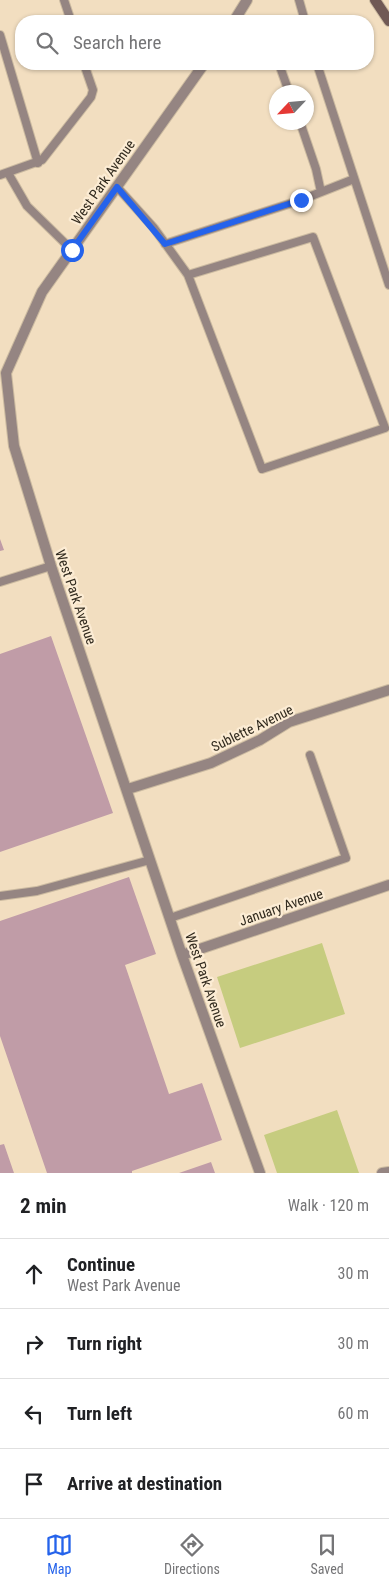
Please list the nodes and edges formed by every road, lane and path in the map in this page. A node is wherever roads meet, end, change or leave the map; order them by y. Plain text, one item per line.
1 (64, 0) edge
2 (248, 0) edge
3 (299, 0) edge
4 (375, 0) edge
5 (69, 15) edge
6 (240, 15) edge
7 (303, 15) edge
8 (389, 21) edge
9 (0, 35) edge
10 (86, 70) edge
11 (200, 70) edge
12 (281, 70) edge
13 (319, 70) edge
14 (286, 85) edge
15 (303, 130) edge
16 (38, 163) junction
17 (4, 174) edge
18 (354, 179) junction
19 (117, 187) junction
20 (321, 192) junction
21 (165, 244) junction
22 (72, 250) junction
23 (188, 275) junction
24 (389, 285) edge
25 (51, 566) junction
26 (0, 582) edge
27 (389, 690) edge
28 (310, 755) dead end
29 (128, 789) junction
30 (150, 860) junction
31 (389, 885) edge
32 (0, 896) edge
33 (170, 918) junction
34 (182, 955) junction
35 (389, 1172) edge
36 (260, 1173) edge
37 (382, 1173) edge

1 - 5 lane
2 - 6 street
3 - 7 lane
4 - 8 main road
9 - 16 lane
10 - 16 lane
11 - 19 street, West Park Avenue
12 - 14 lane
13 - 18 lane
15 - 20 lane
16 - 17 lane
17 - 22 lane
18 - 20 lane
18 - 24 lane
19 - 21 lane
19 - 22 street, West Park Avenue
20 - 21 lane
21 - 23 lane
22 - 25 street, West Park Avenue
23 - 23 lane
25 - 26 lane
25 - 29 street, West Park Avenue
27 - 29 street, Sublette Avenue
28 - 33 lane
29 - 30 street, West Park Avenue
30 - 32 lane
30 - 33 street, West Park Avenue
31 - 34 street, January Avenue
33 - 34 street, West Park Avenue
34 - 36 street, West Park Avenue
35 - 37 street

